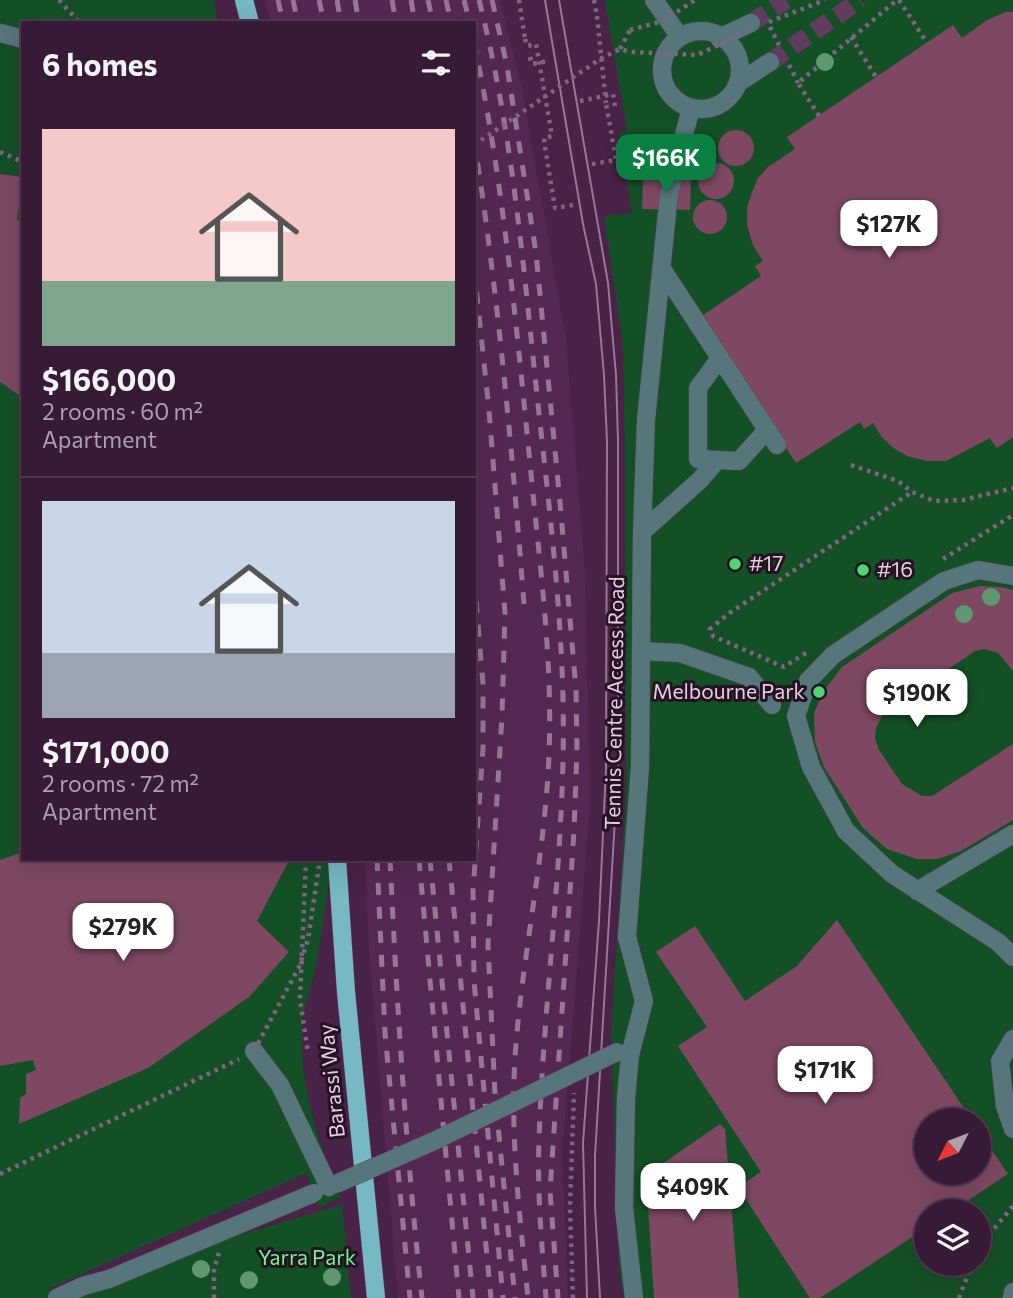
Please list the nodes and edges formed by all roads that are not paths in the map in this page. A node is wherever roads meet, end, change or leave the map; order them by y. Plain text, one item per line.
1 (244, 0) edge
2 (654, 0) edge
3 (249, 21) edge
4 (758, 23) tunnel mouth
5 (0, 33) edge
6 (680, 37) junction
7 (21, 38) edge
8 (719, 38) junction
9 (778, 61) tunnel mouth
10 (738, 83) junction
11 (691, 108) junction
12 (662, 269) junction
13 (720, 358) junction
14 (717, 460) junction
15 (642, 532) junction
16 (1013, 576) edge
17 (641, 651) junction
18 (772, 705) dead end
19 (1013, 834) edge
20 (337, 861) edge
21 (917, 891) junction
22 (1013, 957) edge
23 (1013, 1039) edge
24 (625, 1048) dead end
25 (254, 1051) road end
26 (1013, 1129) edge
27 (327, 1187) junction
28 (81, 1292) edge
29 (1013, 1292) edge
30 (57, 1298) edge
31 (376, 1298) edge
32 (634, 1298) edge
33 (1012, 1298) edge

1 - 3 main road
2 - 6 street
4 - 8 street
5 - 7 street
6 - 8 street
6 - 11 street
8 - 10 street
9 - 10 street
10 - 11 street
11 - 12 street, Tennis Centre Access Road
12 - 13 street
12 - 15 street, Tennis Centre Access Road
13 - 14 street
13 - 14 street
14 - 15 street
15 - 17 street, Tennis Centre Access Road
16 - 21 street
17 - 18 street
17 - 32 street, Tennis Centre Access Road
19 - 21 street
20 - 31 main road, Barassi Way
21 - 22 street
23 - 26 street
24 - 27 street, bridge
25 - 27 street
27 - 28 street, bridge
28 - 30 street
29 - 33 street

